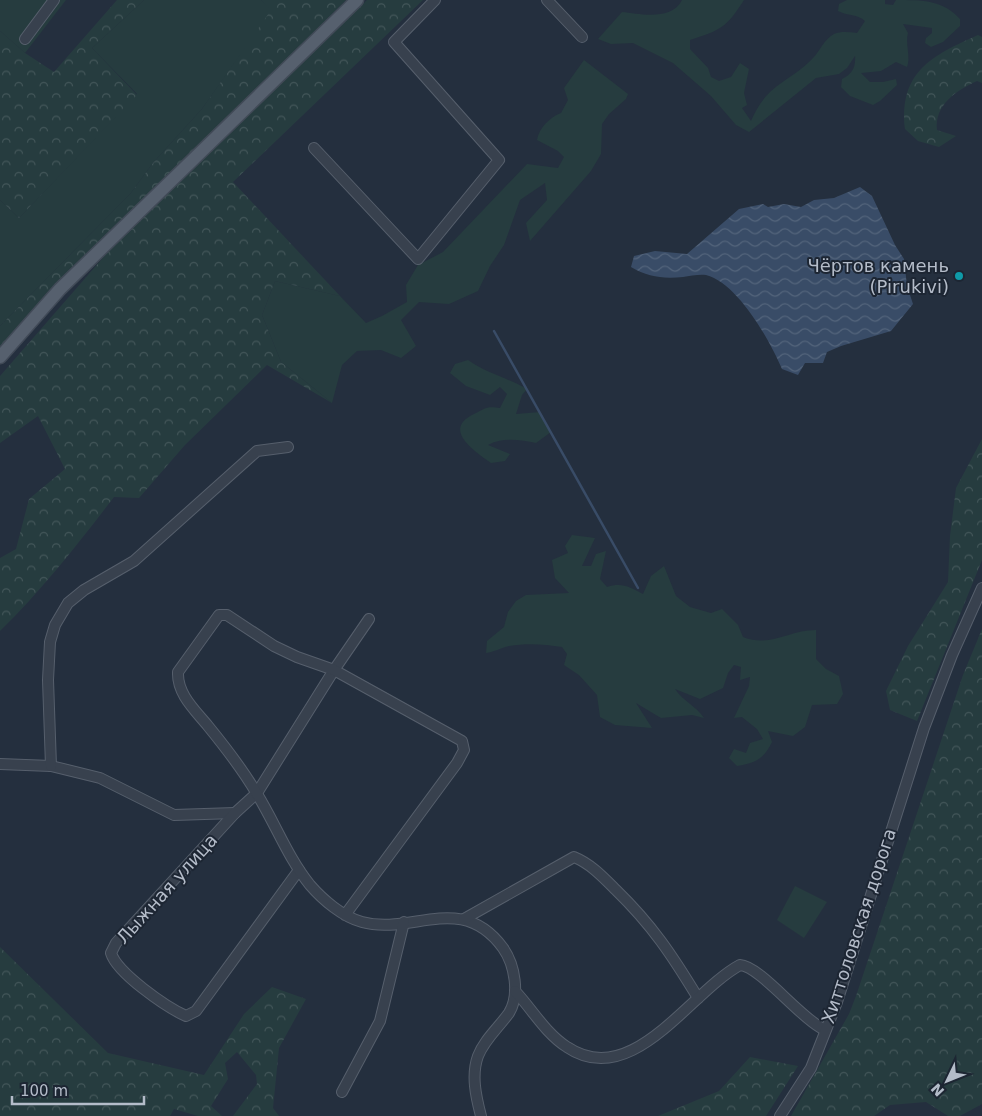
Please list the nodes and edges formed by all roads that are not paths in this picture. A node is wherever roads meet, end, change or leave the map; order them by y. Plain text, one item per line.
1 (54, 0) edge
2 (357, 0) edge
3 (436, 0) edge
4 (546, 0) edge
5 (582, 37) dead end
6 (25, 39) dead end
7 (314, 148) dead end
8 (0, 357) edge
9 (288, 447) dead end
10 (982, 588) edge
11 (370, 619) dead end
12 (334, 670) junction
13 (0, 764) edge
14 (51, 766) junction
15 (257, 793) junction
16 (235, 813) junction
17 (299, 870) junction
18 (345, 915) junction
19 (464, 920) junction
20 (404, 922) junction
21 (515, 991) junction
22 (698, 998) junction
23 (826, 1030) junction
24 (342, 1092) dead end
25 (481, 1116) edge
26 (780, 1116) edge

1 - 6 street
2 - 8 main road
3 - 7 street
4 - 5 street
9 - 14 street
10 - 23 street, Хиттоловская дорога
11 - 12 street, Лыжная улица
12 - 15 street, Лыжная улица
12 - 15 street
12 - 18 street
13 - 14 street
14 - 16 street
15 - 16 street, Лыжная улица
15 - 17 street
16 - 17 street, Лыжная улица
17 - 18 street
18 - 20 street
19 - 20 street
19 - 21 street
19 - 22 street
20 - 24 street
21 - 22 street
21 - 25 street
22 - 23 street
23 - 26 street, Хиттоловская дорога

